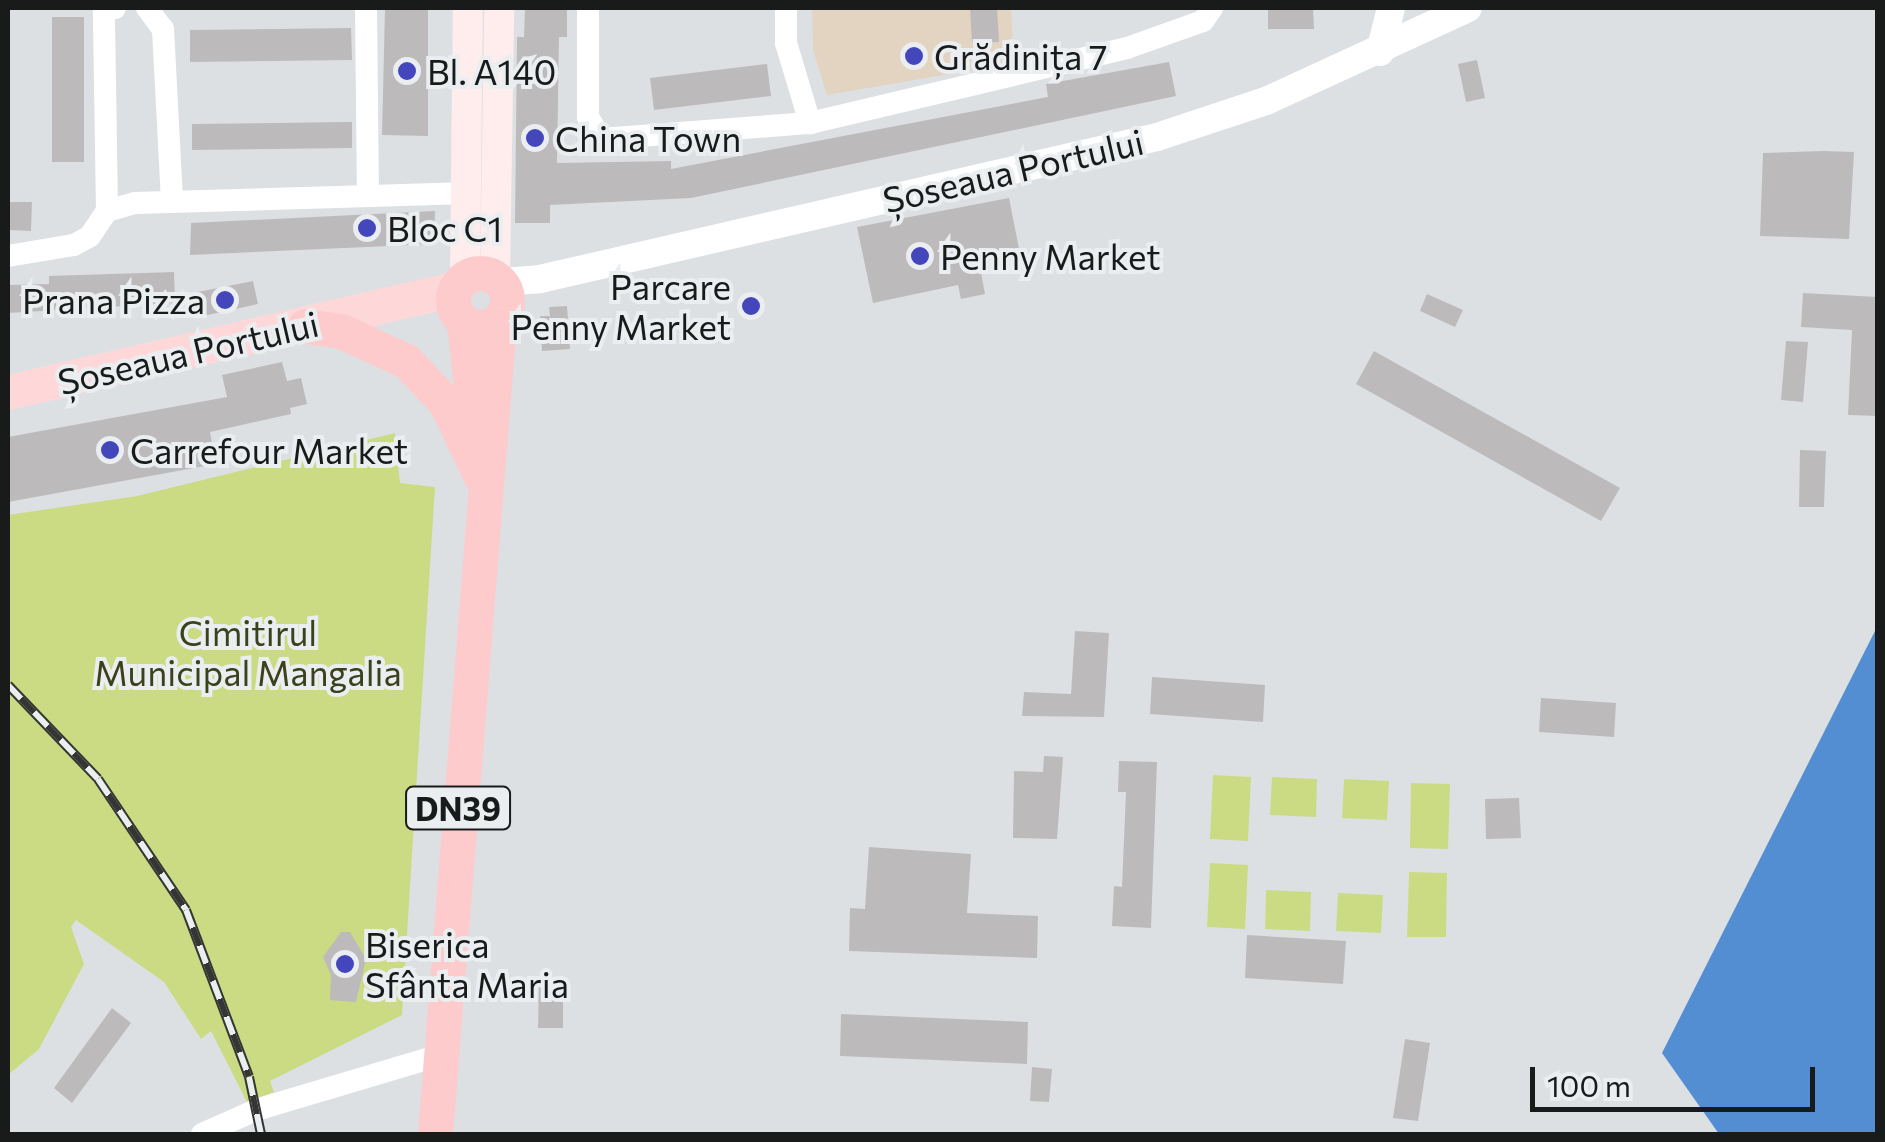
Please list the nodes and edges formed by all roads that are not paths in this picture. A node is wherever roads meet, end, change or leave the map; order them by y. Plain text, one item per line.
1 (114, 8) edge
2 (148, 8) edge
3 (366, 8) edge
4 (468, 8) edge
5 (499, 8) edge
6 (588, 8) edge
7 (786, 8) edge
8 (1212, 8) edge
9 (1391, 8) edge
10 (1468, 8) edge
11 (1380, 52) junction
12 (810, 124) junction
13 (368, 193) junction
14 (469, 193) junction
15 (172, 200) junction
16 (107, 211) junction
17 (8, 256) edge
18 (481, 299) junction
19 (305, 326) junction
20 (8, 392) edge
21 (482, 481) junction
22 (440, 1055) junction
23 (237, 1127) edge
24 (202, 1134) edge
25 (434, 1134) edge

1 - 16 street
2 - 15 street
3 - 13 street
4 - 14 main road
5 - 18 main road
6 - 12 street
7 - 12 street
8 - 12 street
9 - 11 street
10 - 11 street, Șoseaua Portului
11 - 18 street, Șoseaua Portului
13 - 14 street
13 - 15 street
14 - 18 main road
15 - 16 street
16 - 17 street
18 - 19 main road, Șoseaua Portului
18 - 21 highway, DN39
19 - 20 main road, Șoseaua Portului
19 - 21 highway
21 - 22 highway, DN39
22 - 23 street
22 - 25 highway, DN39
23 - 24 street

